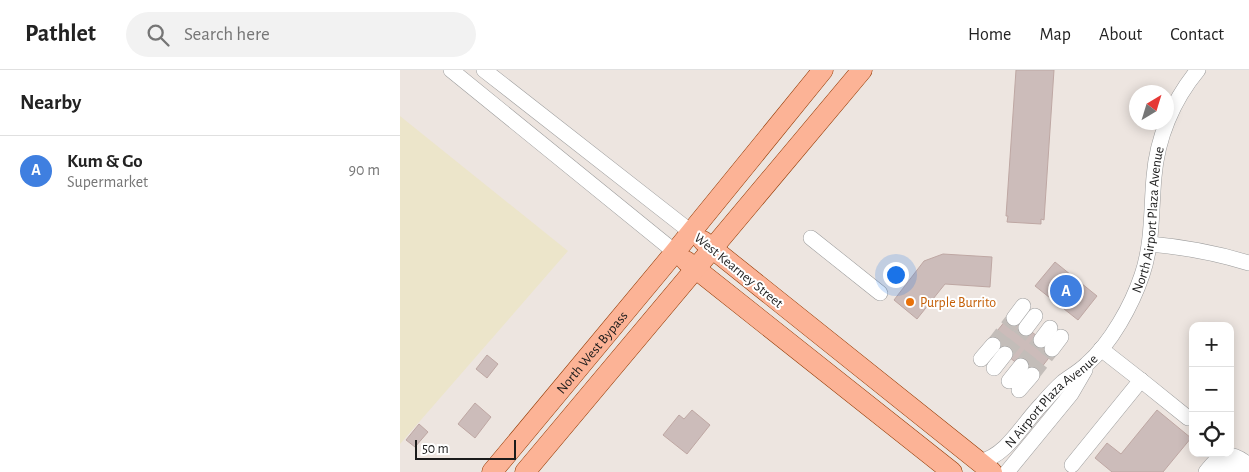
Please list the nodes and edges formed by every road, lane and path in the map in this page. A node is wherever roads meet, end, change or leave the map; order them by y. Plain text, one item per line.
1 (451, 70) edge
2 (484, 70) edge
3 (823, 70) edge
4 (862, 70) edge
5 (1198, 70) edge
6 (692, 232) junction
7 (811, 238) dead end
8 (1150, 244) junction
9 (712, 248) junction
10 (675, 252) junction
11 (1249, 263) edge
12 (696, 268) junction
13 (880, 293) dead end
14 (1023, 306) dead end
15 (1035, 316) dead end
16 (1101, 349) junction
17 (981, 359) dead end
18 (1088, 364) junction
19 (994, 368) dead end
20 (1026, 370) tunnel mouth
21 (1141, 380) junction
22 (1014, 386) dead end
23 (1188, 418) dead end
24 (897, 428) junction
25 (1072, 465) dead end
26 (1249, 465) edge
27 (981, 469) edge
28 (492, 472) edge
29 (526, 472) edge
30 (952, 472) edge
31 (1007, 472) edge
32 (1206, 472) edge
33 (1218, 472) edge
34 (1241, 472) edge

1 - 10 street, West Kearney Street
2 - 6 street, West Kearney Street
3 - 6 main road, North West Bypass
4 - 9 main road, North West Bypass
5 - 8 street, North Airport Plaza Avenue
6 - 9 main road, West Kearney Street
6 - 10 main road, North West Bypass
7 - 13 street
8 - 11 street
8 - 16 street, North Airport Plaza Avenue
9 - 12 main road, North West Bypass
9 - 27 main road, West Kearney Street
10 - 12 main road, West Kearney Street
10 - 28 main road, North West Bypass
12 - 24 main road, West Kearney Street
12 - 29 main road, North West Bypass
14 - 15 street
16 - 18 street, North Airport Plaza Avenue
16 - 21 street
17 - 19 street
18 - 27 street, N Airport Plaza Avenue
18 - 31 street, N Airport Plaza Avenue
20 - 22 street
21 - 23 street
21 - 25 street
24 - 27 main road
24 - 30 main road, West Kearney Street
26 - 32 street
33 - 34 street

